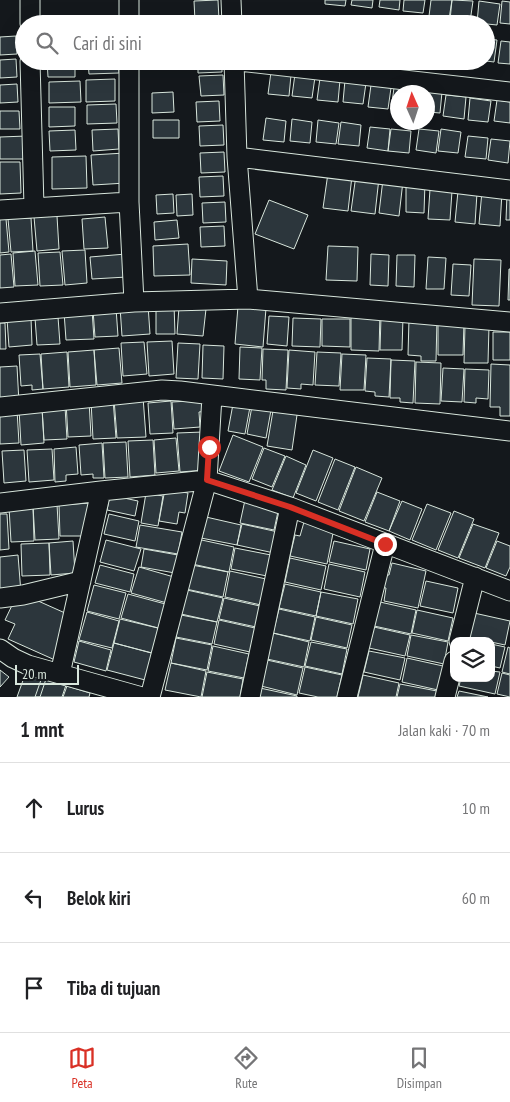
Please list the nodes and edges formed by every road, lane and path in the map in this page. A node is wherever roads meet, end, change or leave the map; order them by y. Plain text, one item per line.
1 (30, 0) edge
2 (129, 0) edge
3 (231, 0) edge
4 (30, 15) edge
5 (129, 15) edge
6 (232, 15) edge
7 (30, 70) edge
8 (129, 70) edge
9 (234, 70) edge
10 (318, 70) edge
11 (510, 92) edge
12 (237, 157) junction
13 (510, 190) edge
14 (129, 202) junction
15 (34, 207) junction
16 (0, 210) edge
17 (248, 299) junction
18 (134, 302) junction
19 (0, 313) edge
20 (510, 322) edge
21 (212, 396) junction
22 (0, 407) edge
23 (510, 430) edge
24 (207, 480) junction
25 (101, 491) junction
26 (0, 504) edge
27 (290, 507) junction
28 (385, 544) junction
29 (475, 577) junction
30 (81, 581) junction
31 (510, 591) edge
32 (0, 598) edge
33 (460, 637) edge
34 (0, 649) edge
35 (60, 674) junction
36 (450, 677) edge
37 (142, 697) edge
38 (150, 697) edge
39 (250, 697) edge
40 (347, 697) edge
41 (445, 697) edge

1 - 4 street
2 - 5 street
3 - 6 street
7 - 15 street
8 - 14 street
9 - 12 street
10 - 11 street
12 - 13 street
12 - 17 street
14 - 15 street
14 - 18 street
15 - 16 street
17 - 18 street
17 - 20 street
18 - 19 street
21 - 22 street
21 - 23 street
21 - 24 street
24 - 25 street
24 - 27 street
24 - 38 street
25 - 26 street
25 - 30 street
27 - 28 street
27 - 39 street
28 - 29 street
28 - 40 street
29 - 31 street
29 - 33 street
30 - 32 street
30 - 35 street
34 - 35 street
35 - 37 street
36 - 41 street

